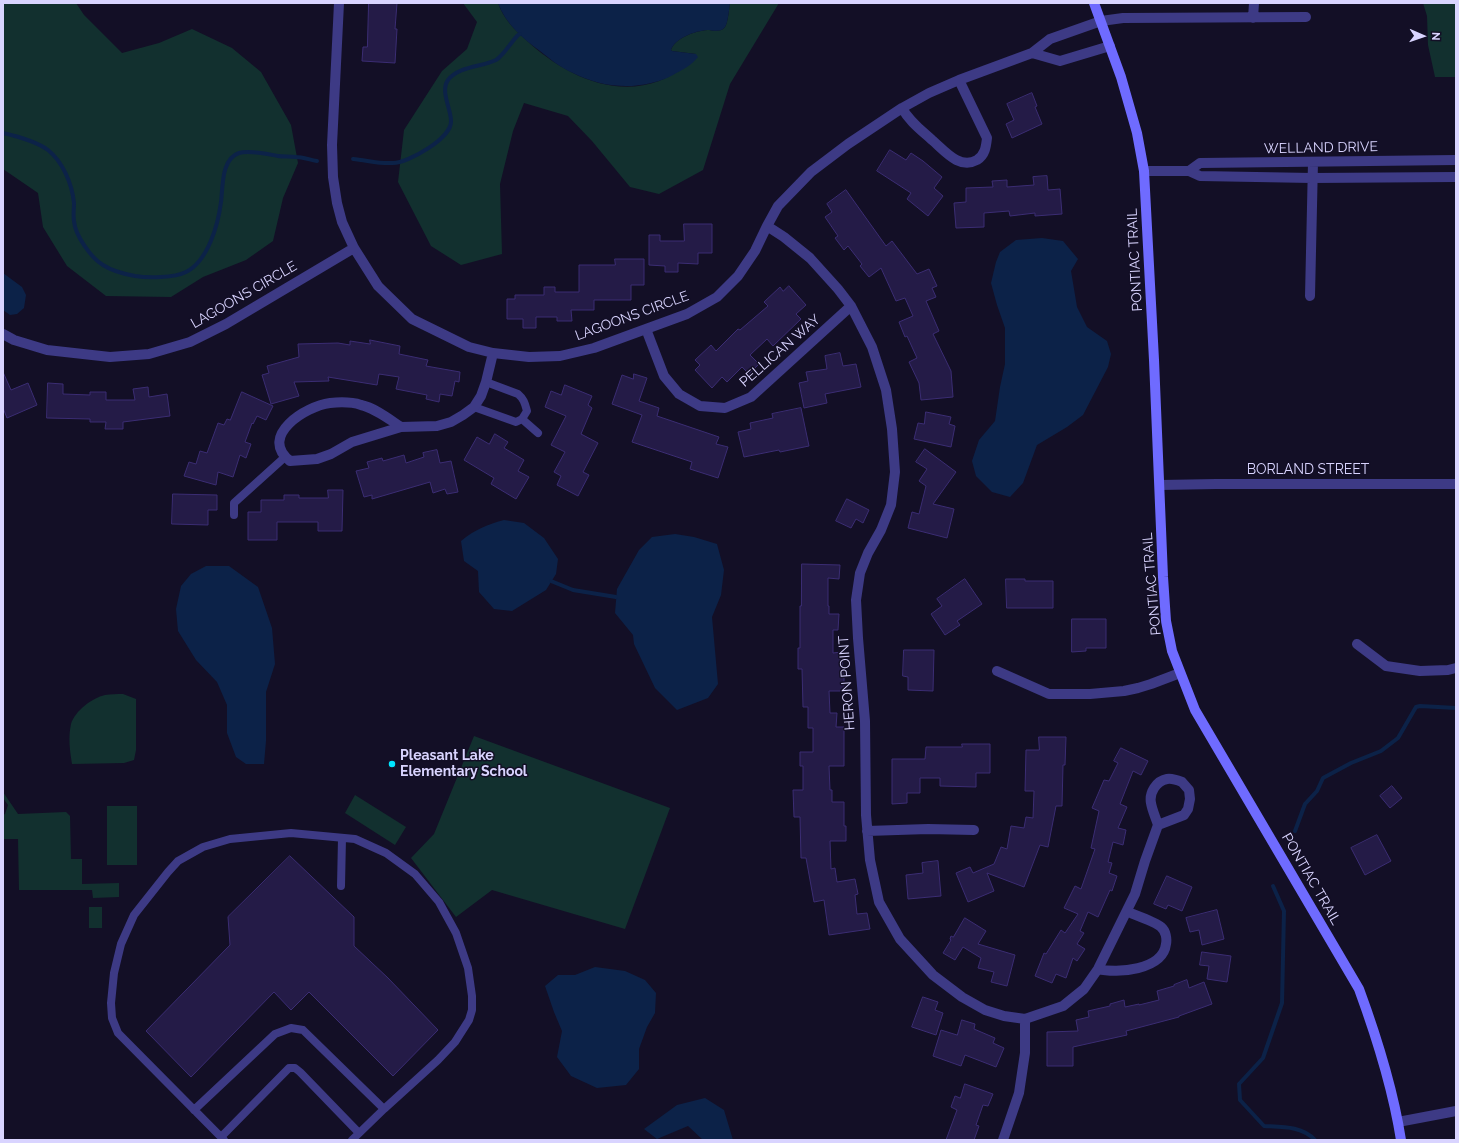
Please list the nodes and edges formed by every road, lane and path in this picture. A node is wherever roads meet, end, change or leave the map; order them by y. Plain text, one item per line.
1 (339, 3) edge
2 (1094, 3) edge
3 (1254, 3) edge
4 (1306, 17) dead end
5 (1253, 18) junction
6 (1101, 21) junction
7 (1110, 46) junction
8 (1032, 53) junction
9 (958, 80) junction
10 (902, 108) junction
11 (1456, 160) edge
12 (1313, 162) junction
13 (1144, 171) junction
14 (1189, 171) junction
15 (1456, 177) edge
16 (1312, 178) junction
17 (767, 226) junction
18 (354, 248) junction
19 (1310, 296) dead end
20 (851, 306) junction
21 (646, 329) junction
22 (3, 334) edge
23 (493, 353) junction
24 (486, 382) junction
25 (474, 407) junction
26 (522, 419) junction
27 (401, 427) junction
28 (538, 434) dead end
29 (285, 457) junction
30 (1456, 484) edge
31 (1160, 485) junction
32 (234, 515) dead end
33 (1357, 644) dead end
34 (1456, 668) edge
35 (997, 671) dead end
36 (1180, 673) junction
37 (1158, 825) junction
38 (974, 830) dead end
39 (867, 831) junction
40 (342, 838) junction
41 (341, 886) dead end
42 (1128, 912) junction
43 (1098, 969) junction
44 (1025, 1019) junction
45 (384, 1109) junction
46 (194, 1110) junction
47 (1456, 1111) edge
48 (1398, 1122) junction
49 (359, 1133) junction
50 (223, 1139) edge
51 (352, 1140) edge
52 (1003, 1140) edge
53 (1401, 1140) edge

1 - 18 street, LAGOONS CIRCLE
2 - 6 main road, PONTIAC TRAIL
3 - 5 street
4 - 5 street, LAGOONS CIRCLE
5 - 6 street, LAGOONS CIRCLE
6 - 7 main road, PONTIAC TRAIL
6 - 8 street, LAGOONS CIRCLE
7 - 8 street
7 - 13 main road, PONTIAC TRAIL
8 - 9 street, LAGOONS CIRCLE
9 - 10 street, LAGOONS CIRCLE
9 - 10 street
10 - 17 street, LAGOONS CIRCLE
11 - 12 street, WELLAND DRIVE
12 - 14 street, WELLAND DRIVE
12 - 16 street
13 - 14 street, WELLAND DRIVE
13 - 31 main road, PONTIAC TRAIL
14 - 16 street, WELLAND DRIVE
15 - 16 street, WELLAND DRIVE
16 - 19 street
17 - 20 street, HERON POINT
17 - 21 street, LAGOONS CIRCLE
18 - 22 street, LAGOONS CIRCLE
18 - 23 street, LAGOONS CIRCLE
20 - 21 street, PELLICAN WAY
20 - 39 street, HERON POINT
21 - 23 street, LAGOONS CIRCLE
23 - 24 street
24 - 25 street
24 - 26 lane
25 - 26 lane
25 - 27 street
26 - 28 lane
27 - 29 street
27 - 29 street
29 - 32 lane
30 - 31 street, BORLAND STREET
31 - 36 main road, PONTIAC TRAIL
33 - 34 street
35 - 36 street
36 - 48 main road, PONTIAC TRAIL
37 - 37 street
37 - 42 street, HERON POINT
38 - 39 street
39 - 44 street, HERON POINT
40 - 41 lane
40 - 45 lane
40 - 46 lane
42 - 43 street, HERON POINT
42 - 43 street
43 - 44 street, HERON POINT
44 - 52 street
45 - 46 lane
45 - 49 lane
46 - 50 lane
47 - 48 street
48 - 53 main road, PONTIAC TRAIL
49 - 50 lane
49 - 51 lane

